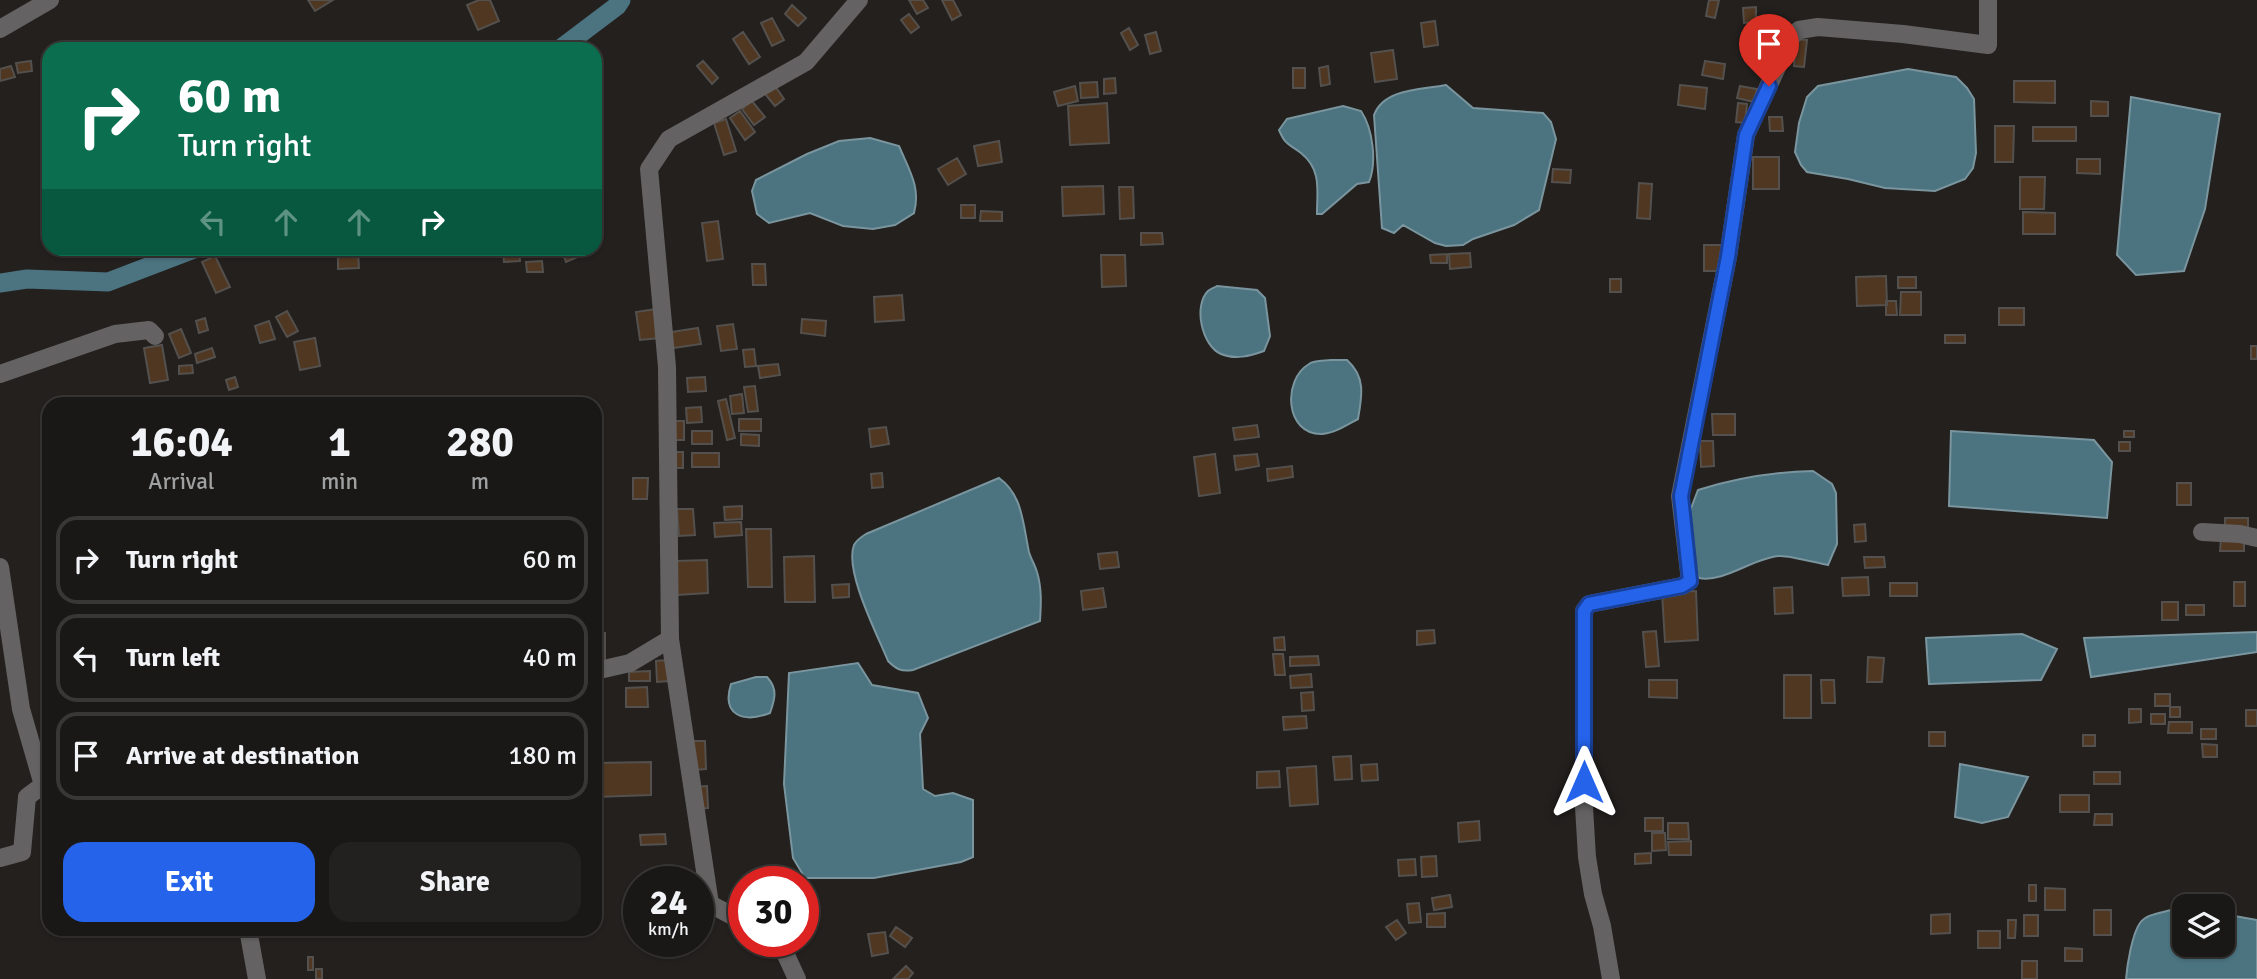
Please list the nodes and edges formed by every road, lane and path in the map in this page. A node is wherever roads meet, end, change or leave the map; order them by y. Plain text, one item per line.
1 (50, 0) edge
2 (859, 0) edge
3 (1988, 0) edge
4 (0, 29) edge
5 (155, 337) dead end
6 (0, 374) edge
7 (2202, 532) dead end
8 (2257, 538) edge
9 (0, 567) edge
10 (670, 639) junction
11 (602, 669) edge
12 (42, 772) edge
13 (42, 787) edge
14 (0, 858) edge
15 (728, 914) edge
16 (249, 936) edge
17 (787, 957) edge
18 (257, 979) edge
19 (797, 979) edge
20 (1611, 979) edge

1 - 4 street
2 - 10 street
3 - 20 street
5 - 6 street
7 - 8 street
9 - 12 street
10 - 11 street
10 - 15 street
13 - 14 street
16 - 18 street
17 - 19 street

